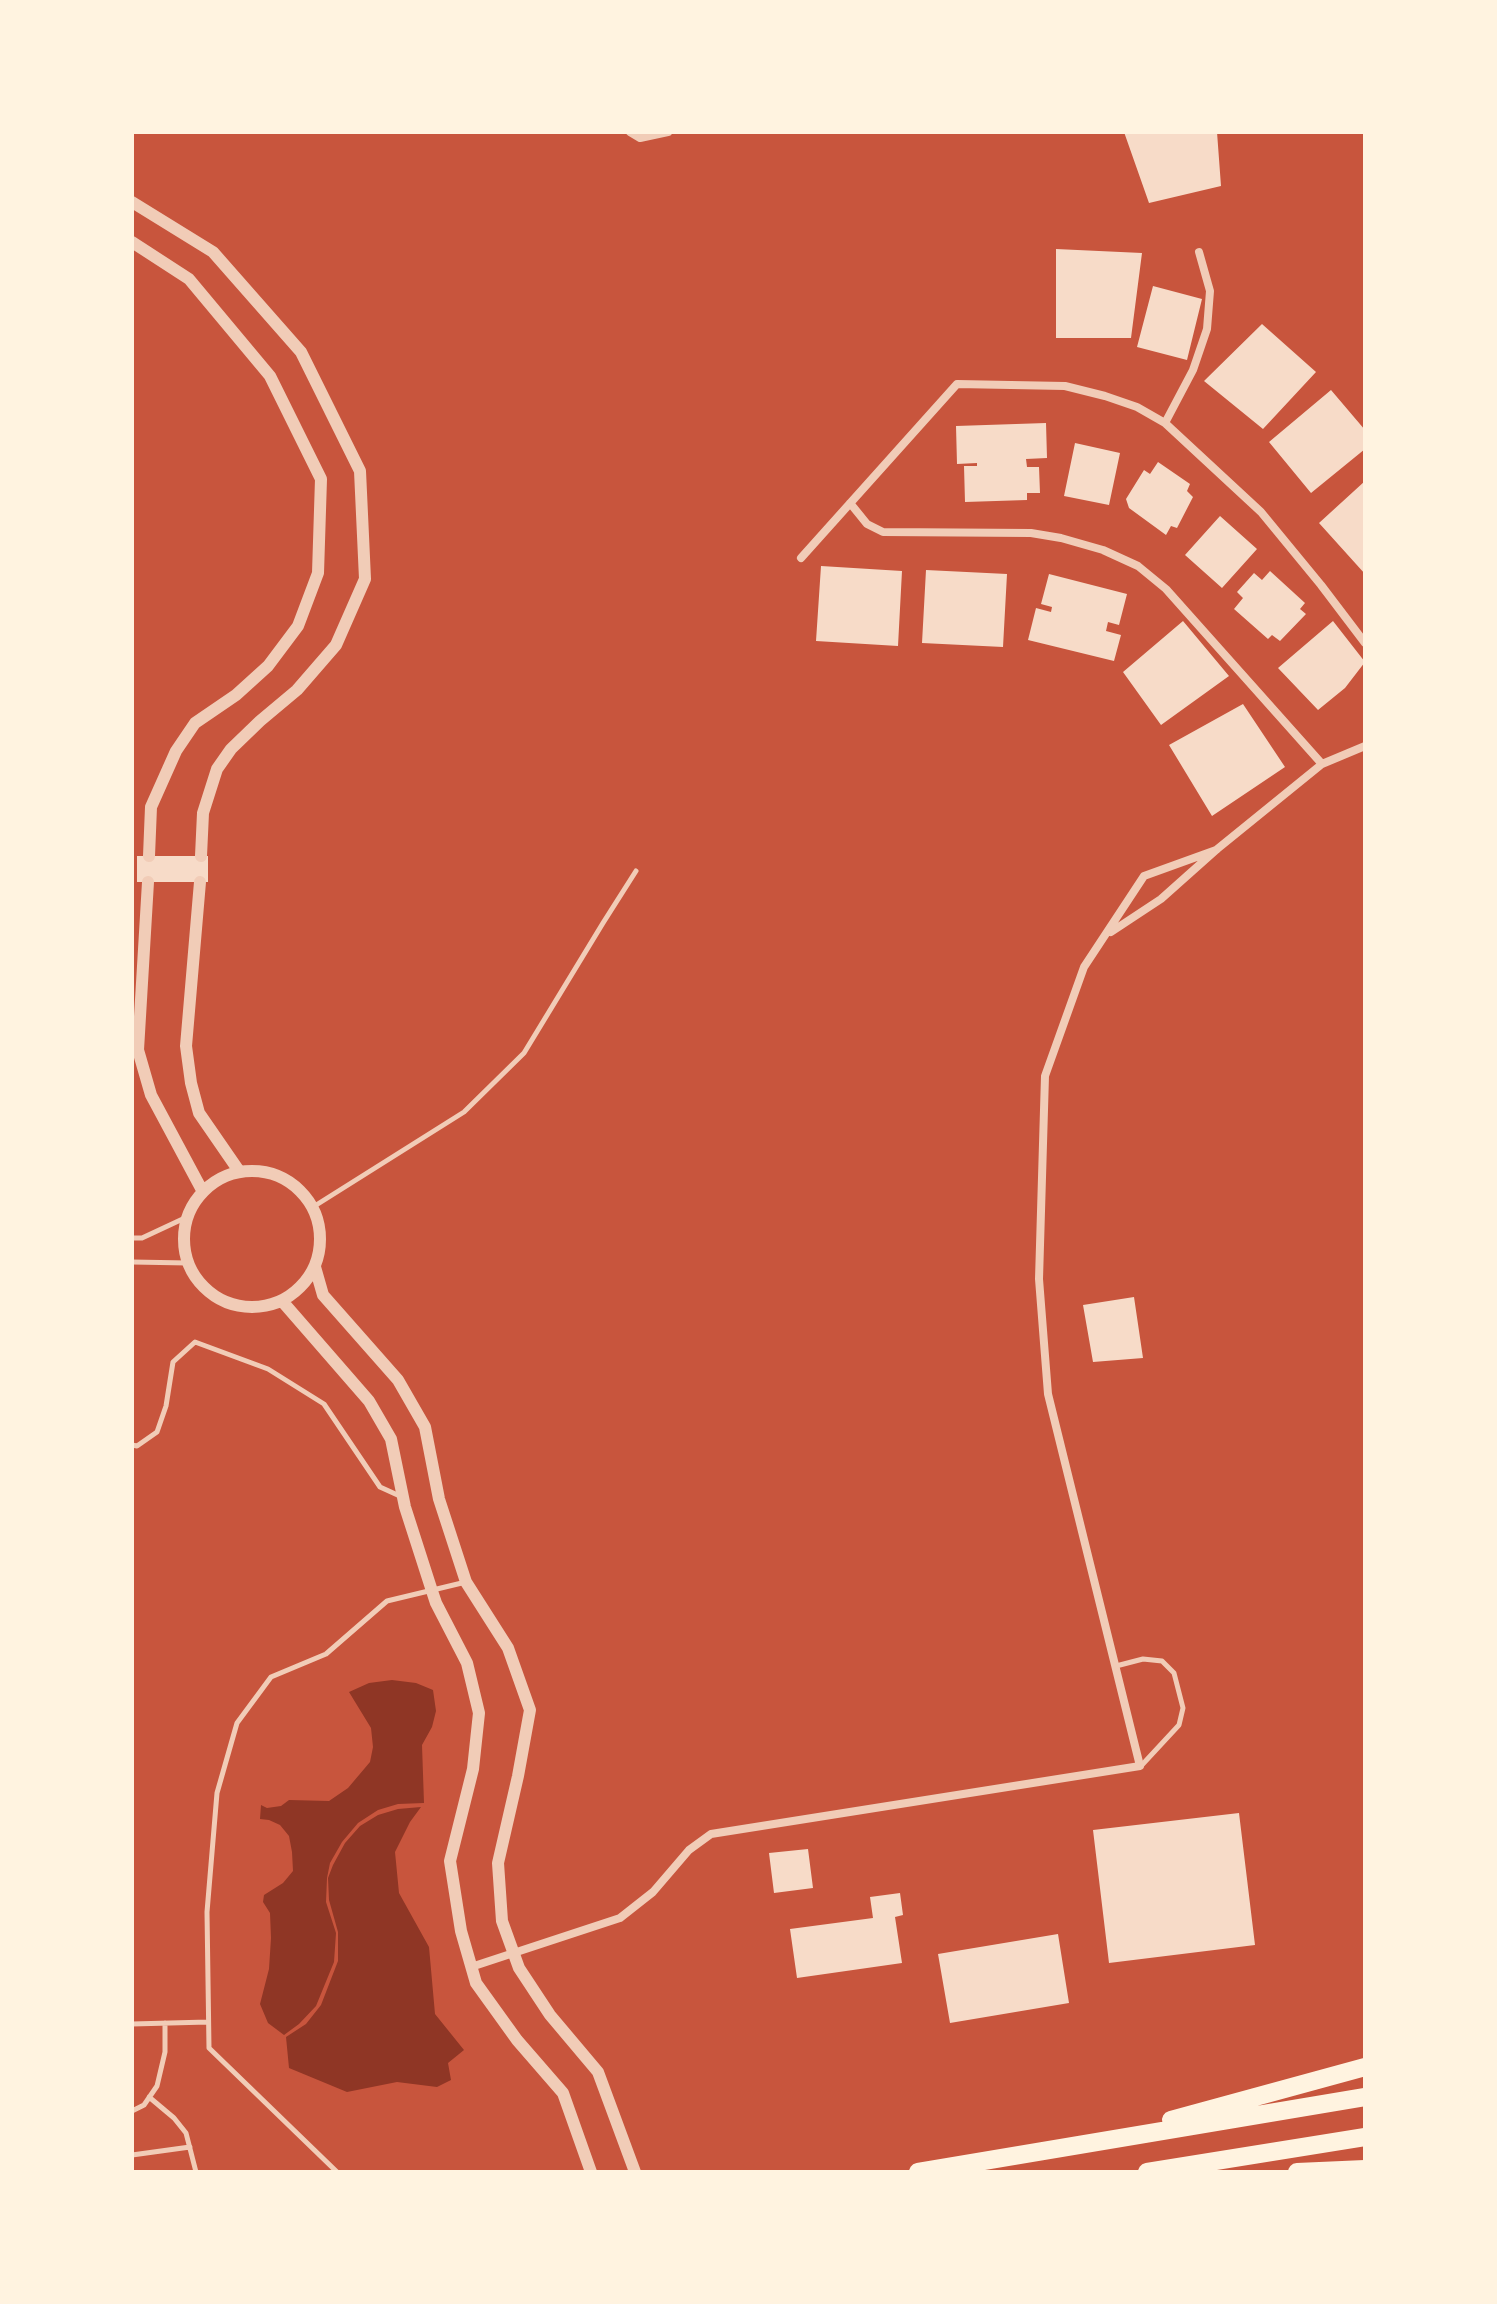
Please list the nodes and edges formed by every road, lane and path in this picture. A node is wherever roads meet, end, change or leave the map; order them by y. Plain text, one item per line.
1 (630, 132) edge
2 (668, 132) edge
3 (132, 202) edge
4 (132, 242) edge
5 (1199, 252) dead end
6 (1165, 423) junction
7 (850, 503) junction
8 (801, 558) dead end
9 (1365, 643) edge
10 (1365, 746) edge
11 (1322, 764) junction
12 (1216, 850) junction
13 (149, 856) dead end
14 (201, 856) dead end
15 (636, 871) dead end
16 (148, 882) dead end
17 (200, 882) dead end
18 (1107, 935) junction
19 (239, 1171) junction
20 (203, 1192) junction
21 (313, 1207) junction
22 (187, 1217) junction
23 (132, 1238) edge
24 (132, 1262) edge
25 (188, 1263) junction
26 (315, 1267) junction
27 (282, 1301) junction
28 (132, 1445) edge
29 (403, 1498) junction
30 (466, 1582) junction
31 (432, 1591) junction
32 (1115, 1667) junction
33 (1140, 1766) junction
34 (514, 1953) junction
35 (471, 1967) junction
36 (208, 2022) junction
37 (165, 2023) junction
38 (132, 2024) edge
39 (1365, 2067) edge
40 (149, 2097) junction
41 (1365, 2097) edge
42 (132, 2111) edge
43 (1365, 2137) edge
44 (1081, 2145) junction
45 (191, 2147) junction
46 (132, 2155) edge
47 (1365, 2169) edge
48 (196, 2172) edge
49 (337, 2172) edge
50 (591, 2172) edge
51 (635, 2172) edge
52 (918, 2172) edge
53 (1147, 2172) edge
54 (1297, 2172) edge

1 - 2 street
3 - 14 street
4 - 13 street
5 - 6 street
6 - 7 street
6 - 9 street
7 - 8 street
7 - 11 street
10 - 11 street
11 - 12 street
12 - 18 street
12 - 18 street
15 - 21 lane
16 - 20 street
17 - 19 street
18 - 32 street
19 - 20 street
19 - 21 street
20 - 22 street
21 - 26 street
22 - 23 lane
22 - 25 street
24 - 25 lane
25 - 27 street
26 - 27 street
26 - 30 street
27 - 29 street
28 - 29 lane
29 - 31 street
30 - 31 lane
30 - 34 street
31 - 35 street
31 - 36 lane
32 - 33 street
32 - 33 lane
33 - 34 street
34 - 35 street
34 - 51 street
35 - 50 street
36 - 37 lane
36 - 49 lane
37 - 38 lane
37 - 40 lane
39 - 44 highway
40 - 42 lane
40 - 45 lane
41 - 44 highway
43 - 53 highway
44 - 52 highway
45 - 46 lane
45 - 48 lane
47 - 54 highway

